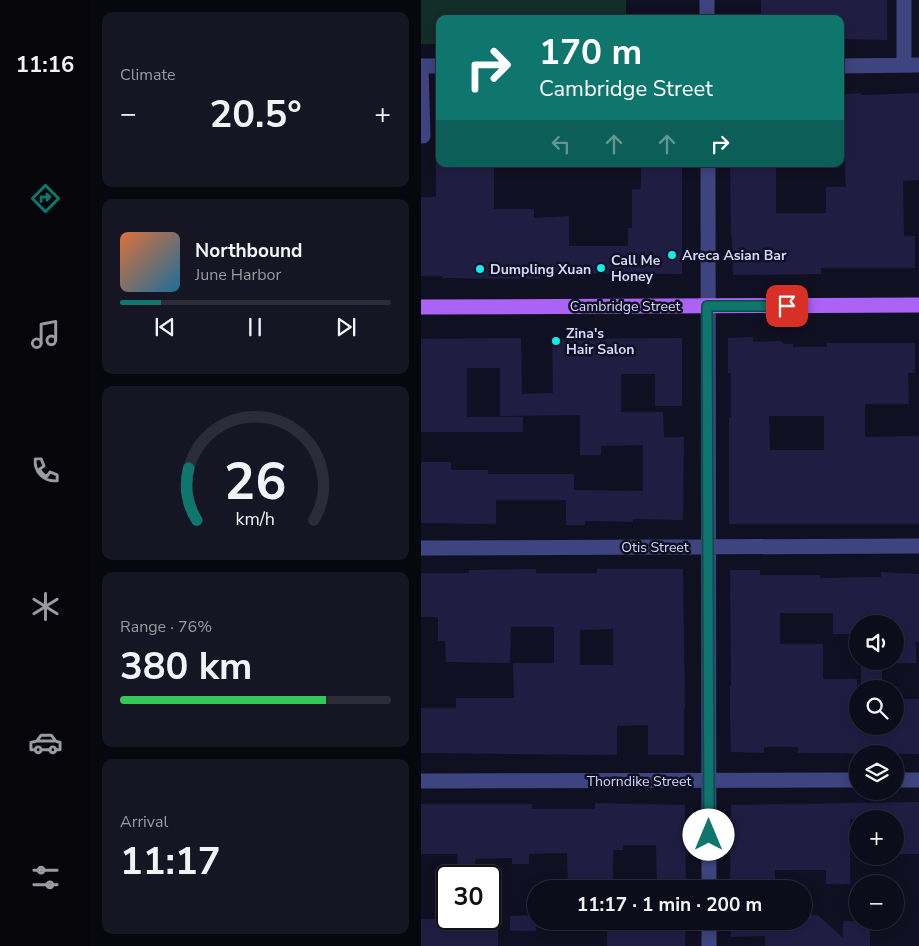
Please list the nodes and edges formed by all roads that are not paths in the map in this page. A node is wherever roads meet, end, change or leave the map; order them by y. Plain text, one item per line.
1 (707, 0) edge
2 (904, 0) edge
3 (707, 15) edge
4 (911, 65) edge
5 (421, 66) edge
6 (436, 66) edge
7 (844, 66) edge
8 (423, 136) dead end
9 (707, 167) edge
10 (919, 305) edge
11 (707, 306) junction
12 (421, 307) edge
13 (919, 546) edge
14 (707, 547) junction
15 (421, 548) edge
16 (849, 780) edge
17 (904, 780) edge
18 (919, 780) edge
19 (421, 781) edge
20 (709, 781) junction
21 (709, 880) edge
22 (709, 930) edge
23 (709, 946) edge

1 - 3 street
2 - 4 street
4 - 7 street
5 - 6 street
5 - 8 street
9 - 11 street
10 - 11 main road, Cambridge Street
11 - 12 main road, Cambridge Street
11 - 14 street
13 - 14 street, Otis Street
14 - 15 street, Otis Street
14 - 20 street
16 - 20 street, Thorndike Street
17 - 18 street
19 - 20 street, Thorndike Street
20 - 21 street
22 - 23 street

